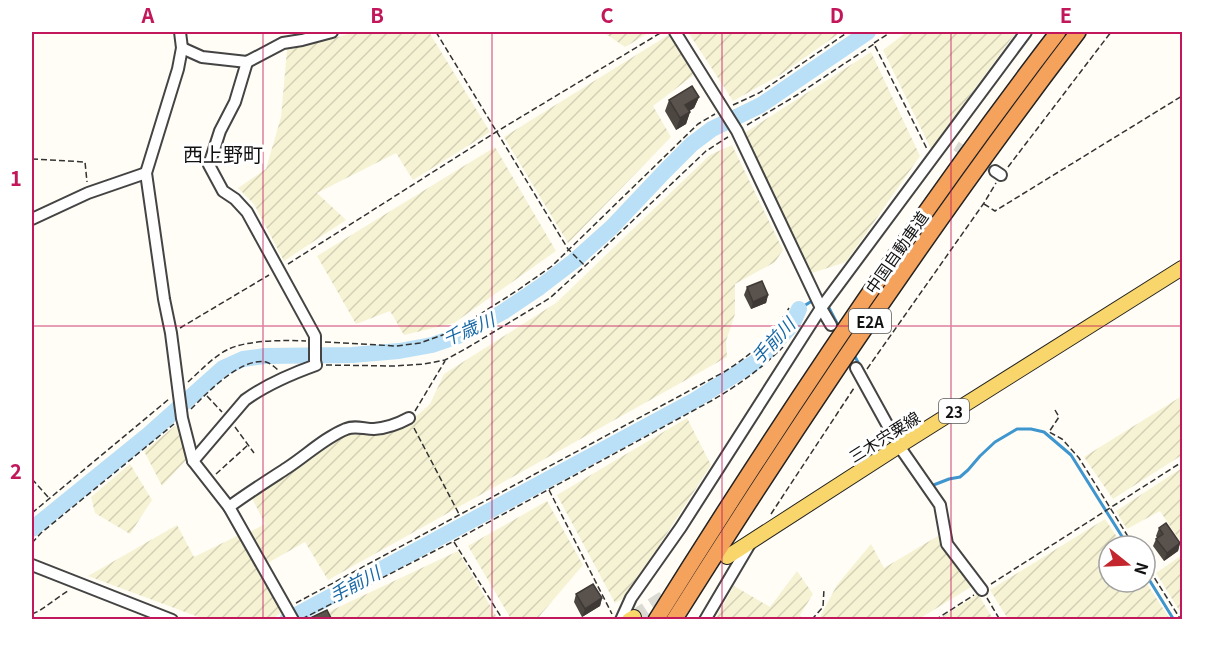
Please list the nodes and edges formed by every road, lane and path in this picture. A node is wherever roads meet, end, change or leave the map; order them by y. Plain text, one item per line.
1 (180, 32) edge
2 (332, 32) edge
3 (436, 32) edge
4 (662, 32) edge
5 (675, 32) edge
6 (848, 32) edge
7 (891, 32) edge
8 (1026, 32) edge
9 (1058, 32) edge
10 (1078, 32) edge
11 (1110, 32) edge
12 (282, 37) edge
13 (874, 44) junction
14 (182, 48) junction
15 (247, 62) junction
16 (1182, 96) edge
17 (725, 110) junction
18 (736, 129) junction
19 (496, 132) junction
20 (946, 140) junction
21 (956, 146) tunnel mouth
22 (932, 157) junction
23 (32, 159) edge
24 (146, 173) junction
25 (88, 193) junction
26 (984, 203) junction
27 (32, 219) edge
28 (570, 250) junction
29 (584, 265) junction
30 (1182, 268) edge
31 (278, 270) junction
32 (789, 308) dead end
33 (821, 308) junction
34 (831, 325) dead end
35 (171, 333) junction
36 (789, 340) dead end
37 (316, 343) junction
38 (445, 360) junction
39 (315, 363) junction
40 (859, 373) junction
41 (287, 375) junction
42 (179, 392) junction
43 (1055, 410) dead end
44 (182, 415) junction
45 (410, 418) junction
46 (249, 445) dead end
47 (899, 446) junction
48 (193, 461) junction
49 (1182, 462) edge
50 (32, 479) edge
51 (208, 480) junction
52 (549, 489) junction
53 (49, 499) junction
54 (229, 507) junction
55 (1111, 508) junction
56 (32, 513) edge
57 (459, 515) junction
58 (769, 517) dead end
59 (1127, 534) edge
60 (752, 540) junction
61 (454, 541) junction
62 (32, 543) edge
63 (727, 557) dead end
64 (32, 565) edge
65 (75, 582) junction
66 (1157, 582) edge
67 (824, 589) dead end
68 (982, 590) junction
69 (32, 614) edge
70 (291, 614) edge
71 (628, 619) edge
72 (172, 620) edge
73 (301, 620) edge
74 (503, 620) edge
75 (615, 620) edge
76 (656, 620) edge
77 (674, 620) edge
78 (705, 620) edge
79 (816, 620) edge
80 (935, 620) edge
81 (1000, 620) edge
82 (1181, 620) edge

1 - 14 street
2 - 12 street
3 - 19 path
4 - 19 path
5 - 17 street
6 - 17 path
7 - 13 path
8 - 20 street
9 - 76 highway, 中国自動車道 / E2A
10 - 77 highway, 中国自動車道 / E2A
11 - 26 path
12 - 15 street
13 - 18 path
13 - 22 path
14 - 15 street
14 - 24 street
15 - 31 street
16 - 26 path
17 - 18 street
17 - 28 path
18 - 29 path
18 - 33 street
19 - 28 path
19 - 31 path
20 - 21 street
20 - 22 street
22 - 33 street
23 - 25 path
24 - 25 street
24 - 35 street
25 - 27 street
26 - 40 path
28 - 29 path
28 - 37 path
29 - 38 path
30 - 47 main road, 三木宍粟線 / 23
31 - 35 path
31 - 37 street
32 - 57 path
33 - 34 street
33 - 71 street
35 - 42 street
36 - 52 path
37 - 39 street
37 - 42 path
38 - 39 path
38 - 45 path
39 - 41 street
40 - 47 street
40 - 58 path
41 - 44 path
41 - 48 street
42 - 44 street
42 - 53 path
43 - 55 path
44 - 48 street
44 - 62 path
45 - 54 street
45 - 57 path
46 - 51 path
47 - 60 main road, 三木宍粟線 / 23
47 - 68 street
48 - 51 street
49 - 55 path
50 - 53 path
51 - 54 street
52 - 61 path
52 - 75 path
53 - 56 path
54 - 70 street
55 - 59 path
55 - 68 path
57 - 70 path
60 - 63 main road, 三木宍粟線 / 23
60 - 78 street
61 - 73 path
61 - 74 path
64 - 65 street
65 - 69 path
65 - 72 street
66 - 82 path
67 - 79 path
68 - 80 path
68 - 81 path

